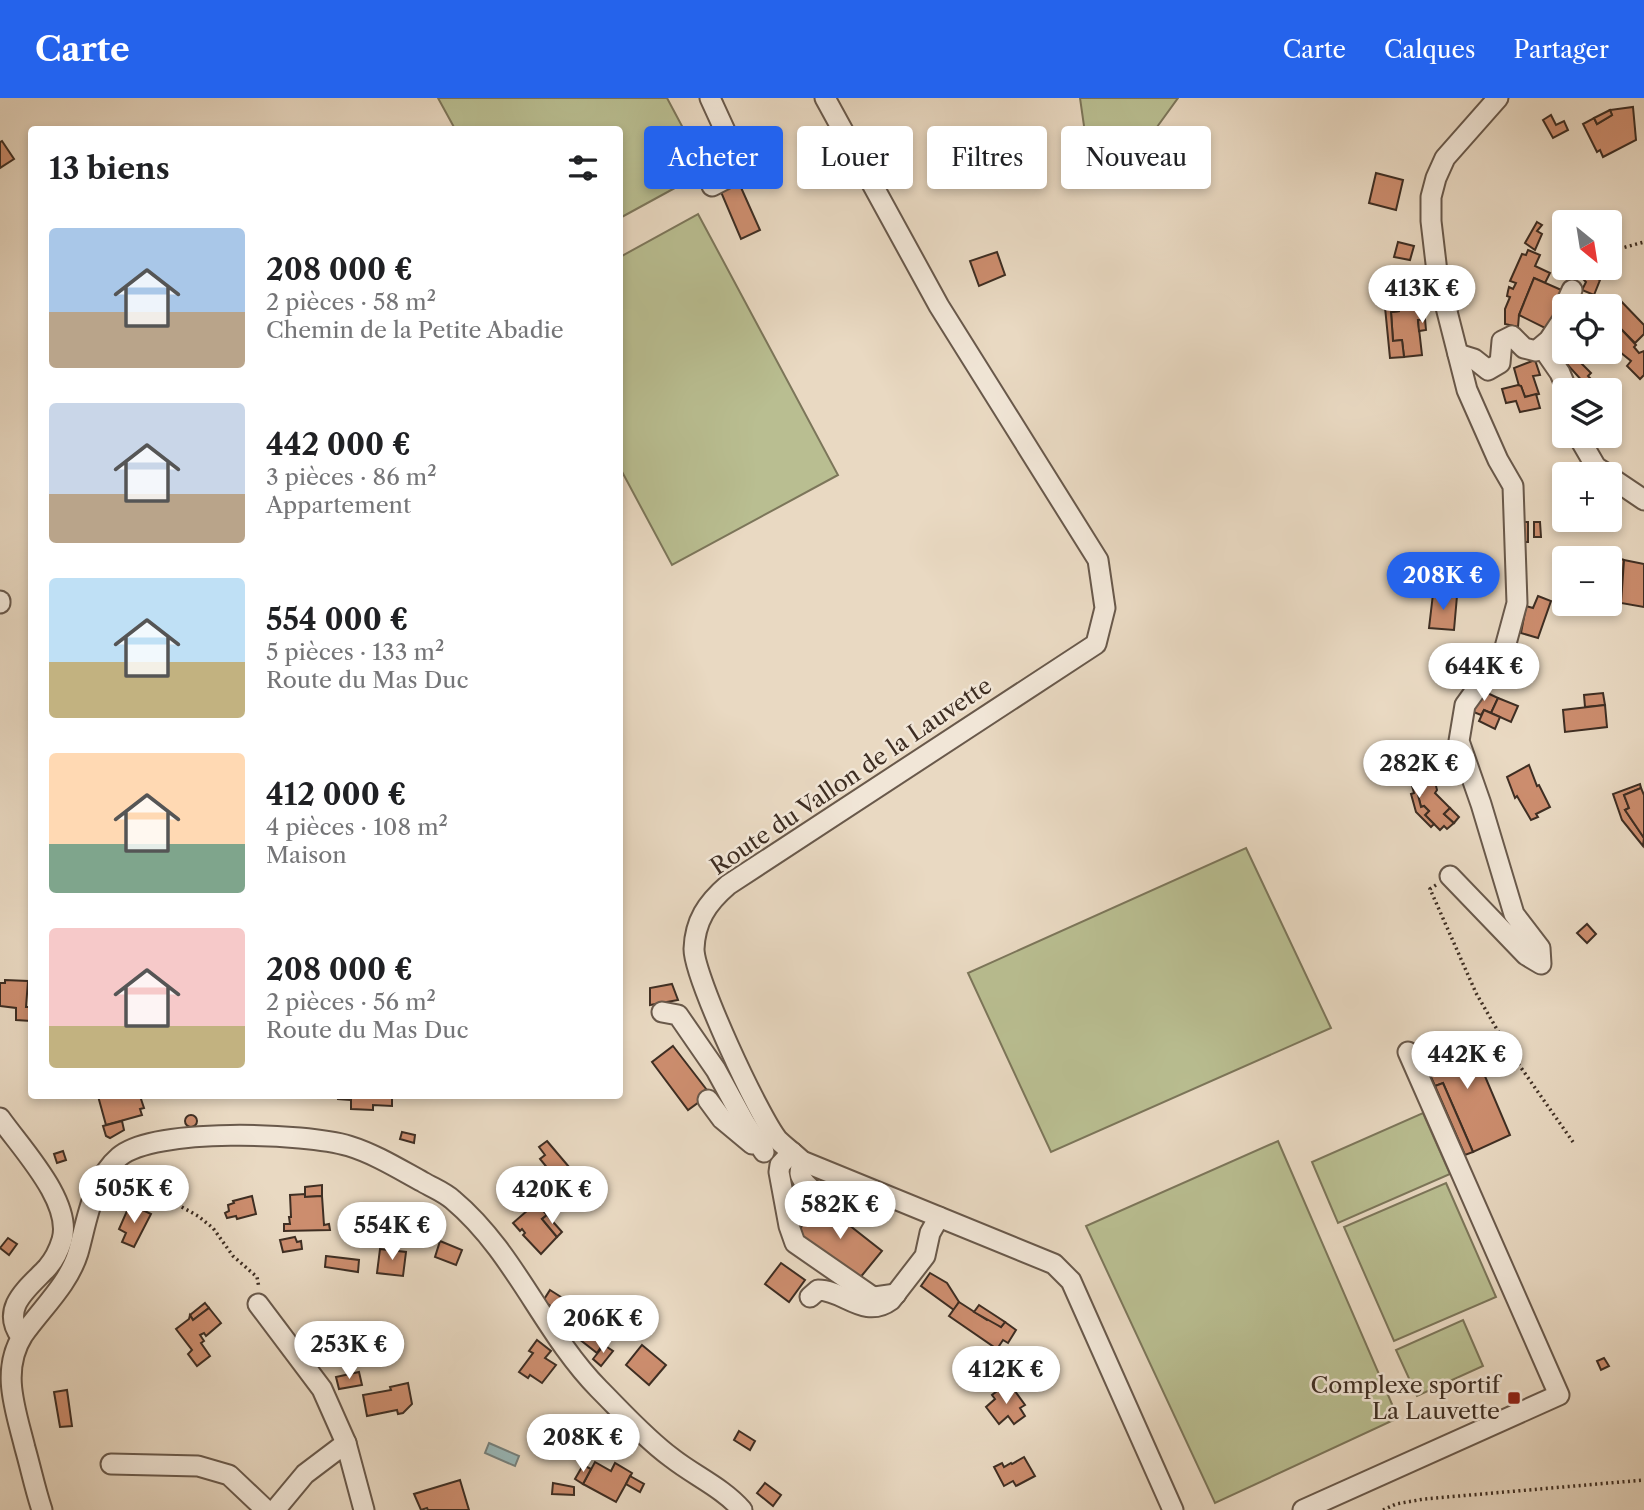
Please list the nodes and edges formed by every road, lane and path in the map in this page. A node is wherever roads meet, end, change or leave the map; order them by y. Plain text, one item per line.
1 (710, 98) edge
2 (825, 98) edge
3 (1498, 98) edge
4 (723, 126) edge
5 (1644, 242) edge
6 (1622, 248) edge
7 (1572, 290) dead end
8 (1542, 347) junction
9 (1458, 354) junction
10 (1562, 378) edge
11 (1622, 485) edge
12 (1644, 500) edge
13 (1450, 876) joint
14 (662, 1012) dead end
15 (1408, 1052) dead end
16 (708, 1100) dead end
17 (0, 1118) edge
18 (1573, 1142) dead end
19 (764, 1152) junction
20 (794, 1154) junction
21 (120, 1173) dead end
22 (854, 1215) dead end
23 (939, 1217) junction
24 (895, 1294) junction
25 (810, 1297) dead end
26 (258, 1304) joint
27 (21, 1337) junction
28 (346, 1443) junction
29 (111, 1464) dead end
30 (1644, 1480) edge
31 (42, 1510) edge
32 (266, 1510) edge
33 (275, 1510) edge
34 (364, 1510) edge
35 (742, 1510) edge
36 (1173, 1510) edge
37 (1303, 1510) edge
38 (1383, 1510) edge

1 - 4 street
2 - 20 street, Route du Vallon de la Lauvette
3 - 9 street
5 - 6 path
7 - 8 street
8 - 9 street
8 - 10 street
9 - 13 street
11 - 12 street
13 - 18 path
14 - 19 street
15 - 37 street
16 - 19 street
17 - 27 street
19 - 20 street
20 - 22 street, Route du Vallon de la Lauvette
20 - 23 street
20 - 24 street
21 - 26 path
23 - 24 street
23 - 36 street
24 - 25 street
26 - 28 street
27 - 31 street
27 - 35 street
28 - 33 street
28 - 34 street
29 - 32 street
30 - 38 path

